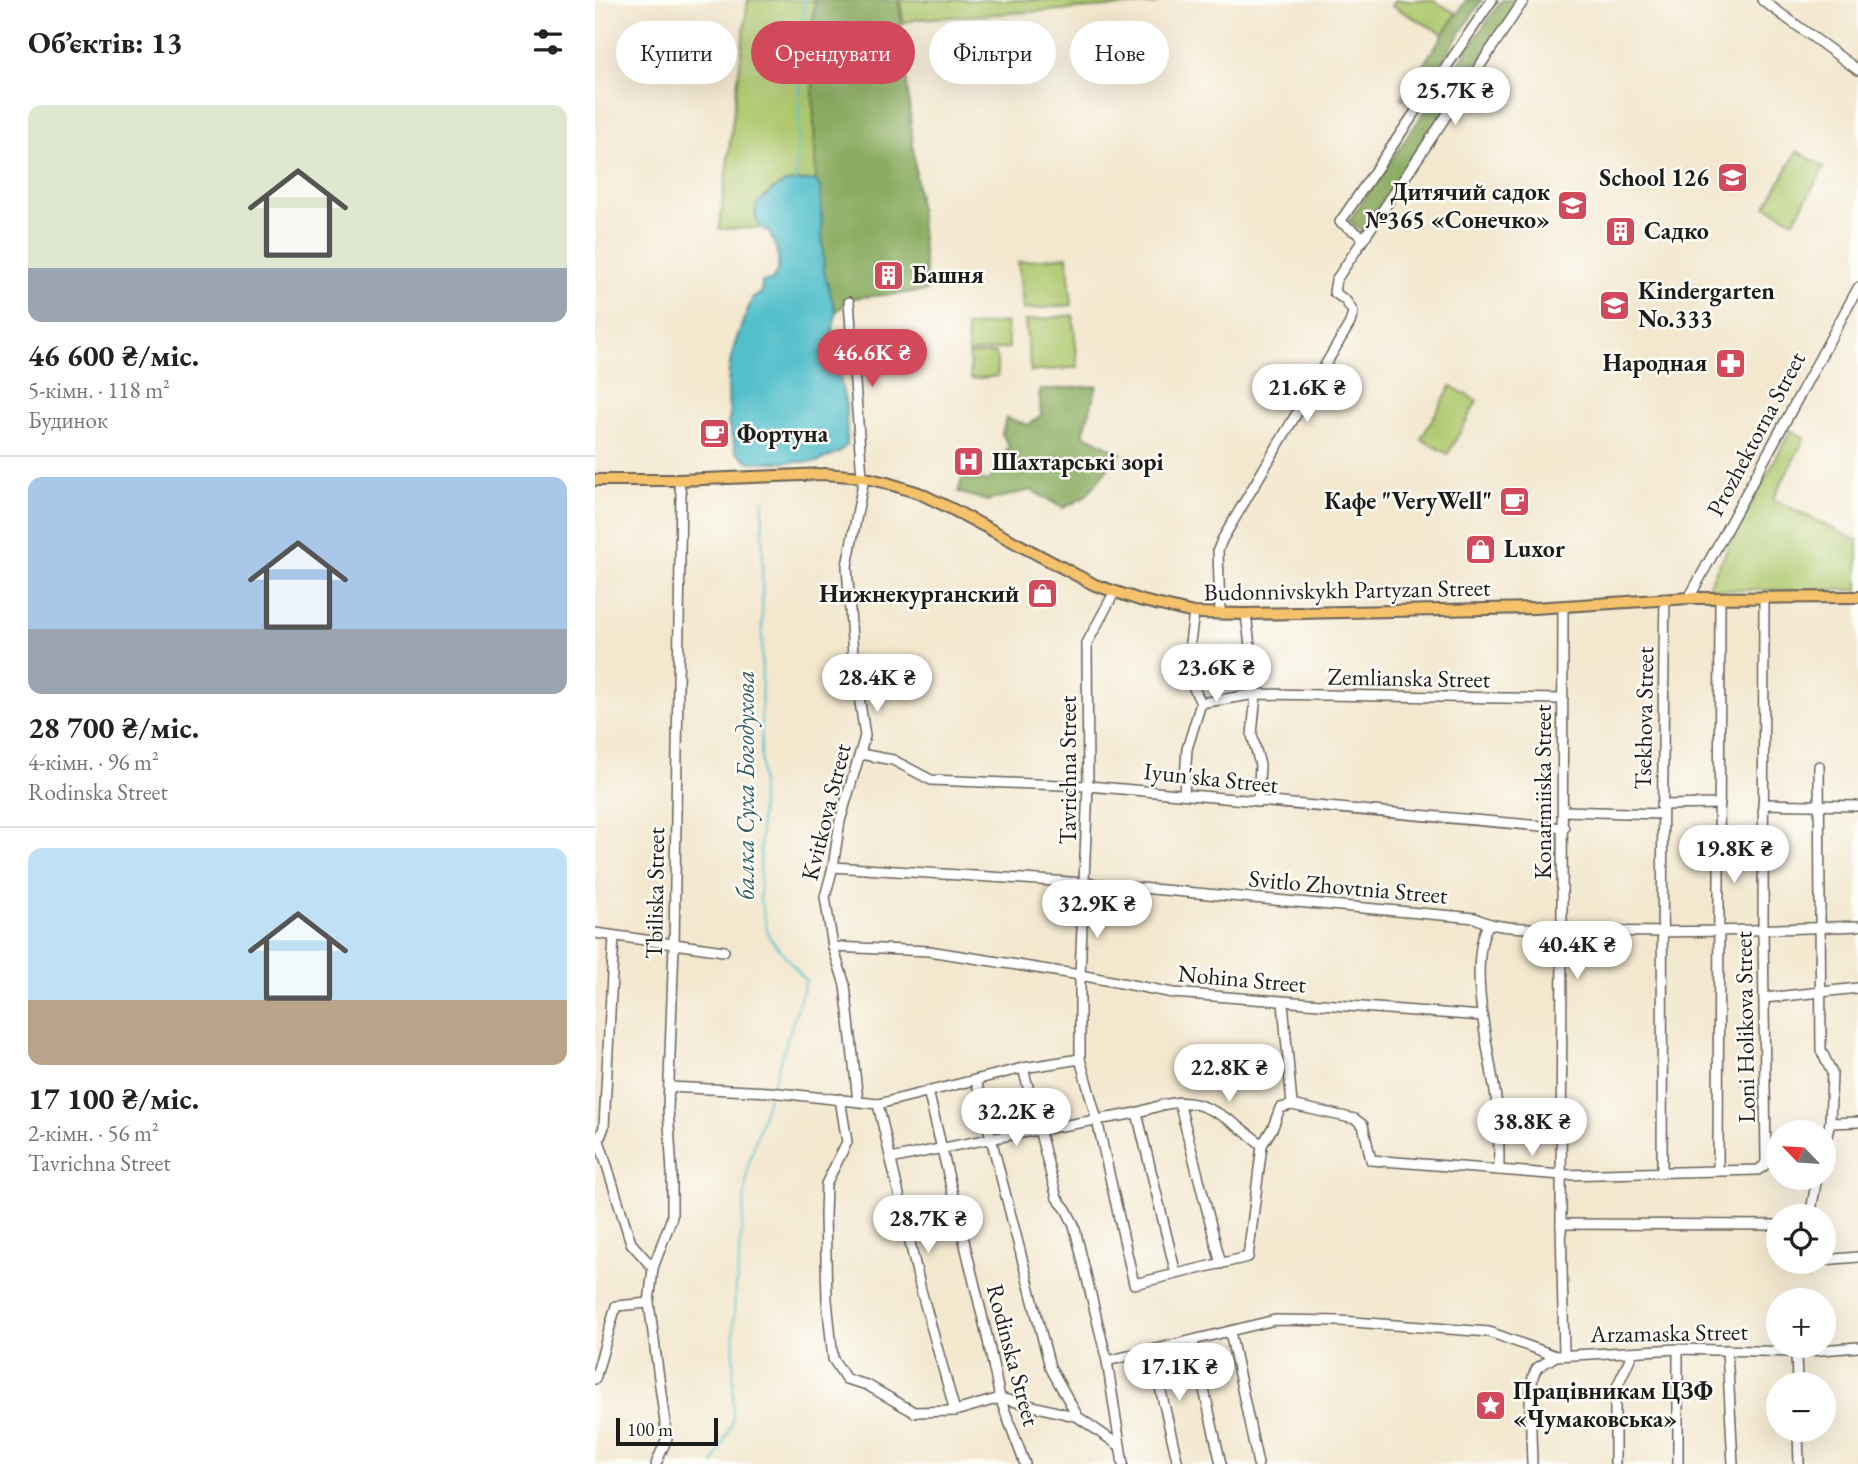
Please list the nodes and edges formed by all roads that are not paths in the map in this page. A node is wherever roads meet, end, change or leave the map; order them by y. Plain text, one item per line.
1 (1492, 0) edge
2 (1524, 0) edge
3 (1762, 0) edge
4 (1858, 70) edge
5 (1363, 237) junction
6 (1858, 288) edge
7 (849, 302) dead end
8 (863, 478) junction
9 (595, 480) edge
10 (678, 480) junction
11 (1114, 593) junction
12 (1858, 597) edge
13 (1689, 598) junction
14 (1665, 599) junction
15 (1720, 599) junction
16 (1764, 599) junction
17 (1563, 607) junction
18 (1194, 613) junction
19 (1220, 613) junction
20 (1246, 614) junction
21 (1256, 694) junction
22 (1562, 699) junction
23 (1201, 703) junction
24 (860, 754) junction
25 (1819, 766) dead end
26 (1088, 786) junction
27 (1184, 794) junction
28 (1258, 802) junction
29 (1720, 804) junction
30 (1763, 804) junction
31 (1820, 805) junction
32 (1858, 806) edge
33 (1661, 810) junction
34 (1564, 811) junction
35 (1564, 828) junction
36 (833, 866) junction
37 (1085, 883) junction
38 (1488, 925) junction
39 (1858, 926) edge
40 (1820, 927) junction
41 (1763, 928) junction
42 (1562, 930) junction
43 (1719, 930) junction
44 (1663, 931) junction
45 (595, 933) edge
46 (614, 936) junction
47 (674, 945) junction
48 (833, 947) junction
49 (724, 951) dead end
50 (1080, 975) junction
51 (1858, 988) edge
52 (1820, 991) junction
53 (1765, 998) junction
54 (1283, 1002) junction
55 (1482, 1016) junction
56 (1080, 1059) junction
57 (1023, 1068) junction
58 (976, 1080) junction
59 (595, 1081) edge
60 (606, 1082) junction
61 (669, 1087) junction
62 (928, 1091) junction
63 (840, 1099) junction
64 (858, 1101) junction
65 (1179, 1102) junction
66 (878, 1104) junction
67 (1292, 1105) junction
68 (1137, 1113) junction
69 (1097, 1120) junction
70 (1830, 1120) edge
71 (1858, 1122) edge
72 (1836, 1123) edge
73 (1038, 1129) junction
74 (991, 1137) junction
75 (597, 1140) edge
76 (1262, 1145) junction
77 (941, 1148) junction
78 (891, 1159) junction
79 (1499, 1170) junction
80 (1718, 1171) junction
81 (1662, 1173) junction
82 (1562, 1175) junction
83 (1561, 1224) junction
84 (1766, 1225) edge
85 (1858, 1257) edge
86 (1836, 1260) edge
87 (1221, 1264) junction
88 (653, 1268) junction
89 (1176, 1274) junction
90 (649, 1303) junction
91 (1230, 1332) junction
92 (1193, 1341) junction
93 (1858, 1348) edge
94 (1151, 1349) junction
95 (1678, 1349) junction
96 (1836, 1349) edge
97 (1727, 1350) junction
98 (1766, 1351) edge
99 (1633, 1352) junction
100 (1560, 1355) junction
101 (1107, 1361) junction
102 (595, 1379) edge
103 (1000, 1398) junction
104 (955, 1411) junction
105 (1078, 1417) junction
106 (1798, 1442) edge
107 (1120, 1446) junction
108 (656, 1464) edge
109 (1025, 1464) edge
110 (1122, 1464) edge
111 (1178, 1464) edge
112 (1221, 1464) edge
113 (1258, 1464) edge
114 (1532, 1464) edge
115 (1615, 1464) edge
116 (1678, 1464) edge
117 (1733, 1464) edge
118 (1799, 1464) edge

1 - 5 street
2 - 5 street
3 - 4 street
5 - 19 street
6 - 13 street, Prozhektorna Street
7 - 8 street, Kvitkova Street
8 - 10 main road, Budonnivskykh Partyzan Street
8 - 11 main road, Budonnivskykh Partyzan Street
8 - 24 street, Kvitkova Street
9 - 10 main road, Budonnivskykh Partyzan Street
10 - 47 street, Tbiliska Street
11 - 18 main road, Budonnivskykh Partyzan Street
11 - 26 street, Tavrichna Street
12 - 16 main road, Budonnivskykh Partyzan Street
13 - 14 main road, Budonnivskykh Partyzan Street
13 - 15 main road, Budonnivskykh Partyzan Street
14 - 17 main road, Budonnivskykh Partyzan Street
14 - 33 street, Tsekhova Street
15 - 16 main road, Budonnivskykh Partyzan Street
15 - 29 street
16 - 30 street, Loni Holikova Street
17 - 20 main road, Budonnivskykh Partyzan Street
17 - 22 street, Konarmiiska Street
18 - 19 main road, Budonnivskykh Partyzan Street
18 - 23 street
19 - 20 main road, Budonnivskykh Partyzan Street
20 - 21 street
21 - 22 street, Zemlianska Street
21 - 23 street, Zemlianska Street
21 - 28 street
22 - 34 street, Konarmiiska Street
23 - 27 street
24 - 26 street, Iyun'ska Street
24 - 36 street, Kvitkova Street
25 - 31 street
26 - 27 street, Iyun'ska Street
26 - 37 street, Tavrichna Street
27 - 28 street, Iyun'ska Street
28 - 35 street, Iyun'ska Street
29 - 33 street
29 - 43 street
30 - 31 street
30 - 41 street, Loni Holikova Street
31 - 32 street
31 - 40 street
33 - 34 street
33 - 44 street, Tsekhova Street
34 - 35 street, Konarmiiska Street
35 - 42 street, Konarmiiska Street
36 - 37 street, Svitlo Zhovtnia Street
36 - 48 street, Kvitkova Street
37 - 38 street, Svitlo Zhovtnia Street
37 - 50 street, Tavrichna Street
38 - 42 street, Svitlo Zhovtnia Street
38 - 55 street
39 - 40 street, Svitlo Zhovtnia Street
40 - 41 street, Svitlo Zhovtnia Street
40 - 52 street
41 - 43 street, Svitlo Zhovtnia Street
41 - 53 street, Loni Holikova Street
42 - 44 street, Svitlo Zhovtnia Street
42 - 82 street, Konarmiiska Street
43 - 44 street, Svitlo Zhovtnia Street
43 - 80 street
44 - 81 street, Tsekhova Street
45 - 46 street
46 - 47 street
46 - 60 street
47 - 49 street
47 - 61 street, Tbiliska Street
48 - 50 street, Nohina Street
48 - 64 street, Kvitkova Street
50 - 54 street, Nohina Street
50 - 56 street, Tavrichna Street
51 - 52 street
52 - 53 street
52 - 70 street
53 - 80 street, Loni Holikova Street
54 - 55 street, Nohina Street
54 - 67 street
55 - 79 street
56 - 57 street
56 - 69 street, Tavrichna Street
57 - 58 street
57 - 73 street
58 - 62 street
58 - 74 street
59 - 60 street
60 - 75 street
61 - 63 street
61 - 88 street, Tbiliska Street
62 - 66 street
62 - 77 street, Rodinska Street
63 - 64 street
63 - 104 street
64 - 66 street
65 - 68 street
65 - 76 street
65 - 87 street
66 - 78 street
67 - 76 street
67 - 79 street
68 - 69 street
68 - 89 street
69 - 73 street
69 - 89 street, Tavrichna Street
71 - 72 street
73 - 74 street
73 - 101 street
74 - 77 street
74 - 105 street
75 - 88 street
76 - 87 street
77 - 78 street
77 - 103 street, Rodinska Street
78 - 104 street
79 - 82 street
80 - 81 street
81 - 82 street
82 - 83 street, Konarmiiska Street
83 - 84 street
83 - 100 street, Konarmiiska Street
85 - 86 street
87 - 89 street
88 - 90 street, Tbiliska Street
90 - 102 street
90 - 108 street, Tbiliska Street
91 - 92 street
91 - 100 street
91 - 113 street
92 - 94 street
92 - 112 street
93 - 96 street, Arzamaska Street
94 - 101 street
94 - 111 street
95 - 97 street, Arzamaska Street
95 - 99 street, Arzamaska Street
95 - 116 street
97 - 98 street, Arzamaska Street
97 - 117 street
99 - 100 street, Arzamaska Street
99 - 115 street
100 - 114 street
101 - 107 street
103 - 104 street
103 - 105 street
103 - 109 street, Rodinska Street
105 - 107 street
106 - 118 street
107 - 110 street

